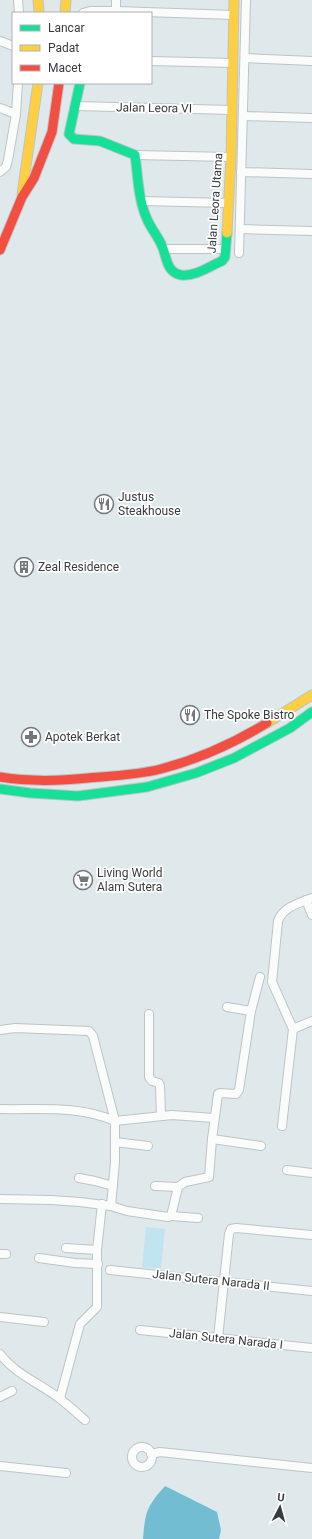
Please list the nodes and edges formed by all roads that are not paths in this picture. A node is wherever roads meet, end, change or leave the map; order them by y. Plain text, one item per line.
1 (18, 0) edge
2 (38, 0) edge
3 (66, 0) edge
4 (116, 0) edge
5 (234, 0) edge
6 (246, 0) edge
7 (116, 11) junction
8 (19, 12) edge
9 (39, 12) edge
10 (65, 12) edge
11 (86, 12) edge
12 (146, 12) edge
13 (152, 12) edge
14 (234, 15) junction
15 (0, 41) edge
16 (12, 46) edge
17 (244, 58) junction
18 (312, 60) edge
19 (152, 61) edge
20 (233, 64) junction
21 (18, 84) edge
22 (38, 84) edge
23 (59, 84) edge
24 (80, 84) edge
25 (76, 106) junction
26 (0, 108) edge
27 (232, 110) junction
28 (16, 114) junction
29 (243, 116) junction
30 (312, 118) edge
31 (135, 155) junction
32 (231, 156) junction
33 (0, 172) edge
34 (242, 172) junction
35 (312, 174) edge
36 (22, 197) junction
37 (141, 201) junction
38 (228, 203) junction
39 (240, 229) junction
40 (312, 231) edge
41 (164, 249) junction
42 (226, 249) junction
43 (0, 250) edge
44 (238, 253) dead end
45 (312, 695) edge
46 (312, 712) edge
47 (0, 777) edge
48 (0, 789) edge
49 (309, 899) edge
50 (312, 914) edge
51 (260, 977) dead end
52 (227, 1006) dead end
53 (251, 1011) junction
54 (149, 1014) dead end
55 (312, 1021) edge
56 (293, 1029) junction
57 (0, 1030) edge
58 (0, 1109) edge
59 (161, 1116) junction
60 (214, 1118) junction
61 (115, 1121) junction
62 (282, 1126) dead end
63 (212, 1139) junction
64 (115, 1142) junction
65 (148, 1146) dead end
66 (261, 1146) dead end
67 (287, 1170) dead end
68 (312, 1173) edge
69 (79, 1178) dead end
70 (113, 1186) junction
71 (155, 1186) dead end
72 (178, 1187) junction
73 (0, 1199) edge
74 (102, 1204) junction
75 (111, 1206) junction
76 (171, 1216) junction
77 (198, 1218) dead end
78 (312, 1235) edge
79 (66, 1248) dead end
80 (97, 1250) junction
81 (39, 1258) dead end
82 (98, 1264) junction
83 (110, 1270) dead end
84 (223, 1281) junction
85 (312, 1291) edge
86 (0, 1317) edge
87 (44, 1322) dead end
88 (140, 1330) dead end
89 (218, 1338) junction
90 (312, 1348) edge
91 (0, 1354) edge
92 (12, 1391) dead end
93 (0, 1397) edge
94 (60, 1398) junction
95 (86, 1420) dead end
96 (151, 1454) dead end
97 (0, 1466) edge
98 (312, 1468) edge
99 (66, 1473) dead end

1 - 8 street
2 - 9 main road
3 - 10 main road
4 - 7 street
5 - 14 main road, Jalan Leora Utama
6 - 17 street
7 - 11 street
7 - 12 street
13 - 14 street
14 - 20 main road, Jalan Leora Utama
15 - 16 street
17 - 18 street
17 - 29 street
19 - 20 street
20 - 27 main road, Jalan Leora Utama
21 - 28 street
22 - 36 main road
23 - 36 main road
24 - 25 main road
25 - 27 street, Jalan Leora VI
25 - 31 main road
26 - 28 street
27 - 32 main road, Jalan Leora Utama
28 - 33 street
29 - 30 street
29 - 34 street
31 - 32 street
31 - 37 main road, Jalan Leora Utama
32 - 38 main road, Jalan Leora Utama
34 - 35 street
34 - 39 street
36 - 43 main road
37 - 38 street
37 - 41 main road, Jalan Leora Utama
38 - 42 main road, Jalan Leora Utama
39 - 40 street
39 - 44 street
41 - 42 street
41 - 42 main road, Jalan Leora Utama
45 - 47 main road
46 - 48 main road
49 - 50 street
49 - 56 street
51 - 53 street
52 - 53 street
53 - 60 street
54 - 59 street
55 - 56 street
56 - 62 street
57 - 61 street
58 - 61 street
59 - 60 street
59 - 61 street
60 - 63 street
61 - 64 street
63 - 66 street
63 - 72 street
64 - 65 street
64 - 70 street
67 - 68 street
69 - 70 street
70 - 75 street
71 - 72 street
72 - 76 street
73 - 74 street
74 - 75 street
74 - 80 street
75 - 76 street
76 - 77 street
78 - 84 street
79 - 80 street
80 - 82 street
81 - 82 street
82 - 94 street
83 - 84 street, Jalan Sutera Narada II
84 - 85 street, Jalan Sutera Narada II
84 - 89 street
86 - 87 street
88 - 89 street, Jalan Sutera Narada I
89 - 90 street, Jalan Sutera Narada I
91 - 94 street
92 - 93 street
94 - 95 street
96 - 98 street
97 - 99 street

